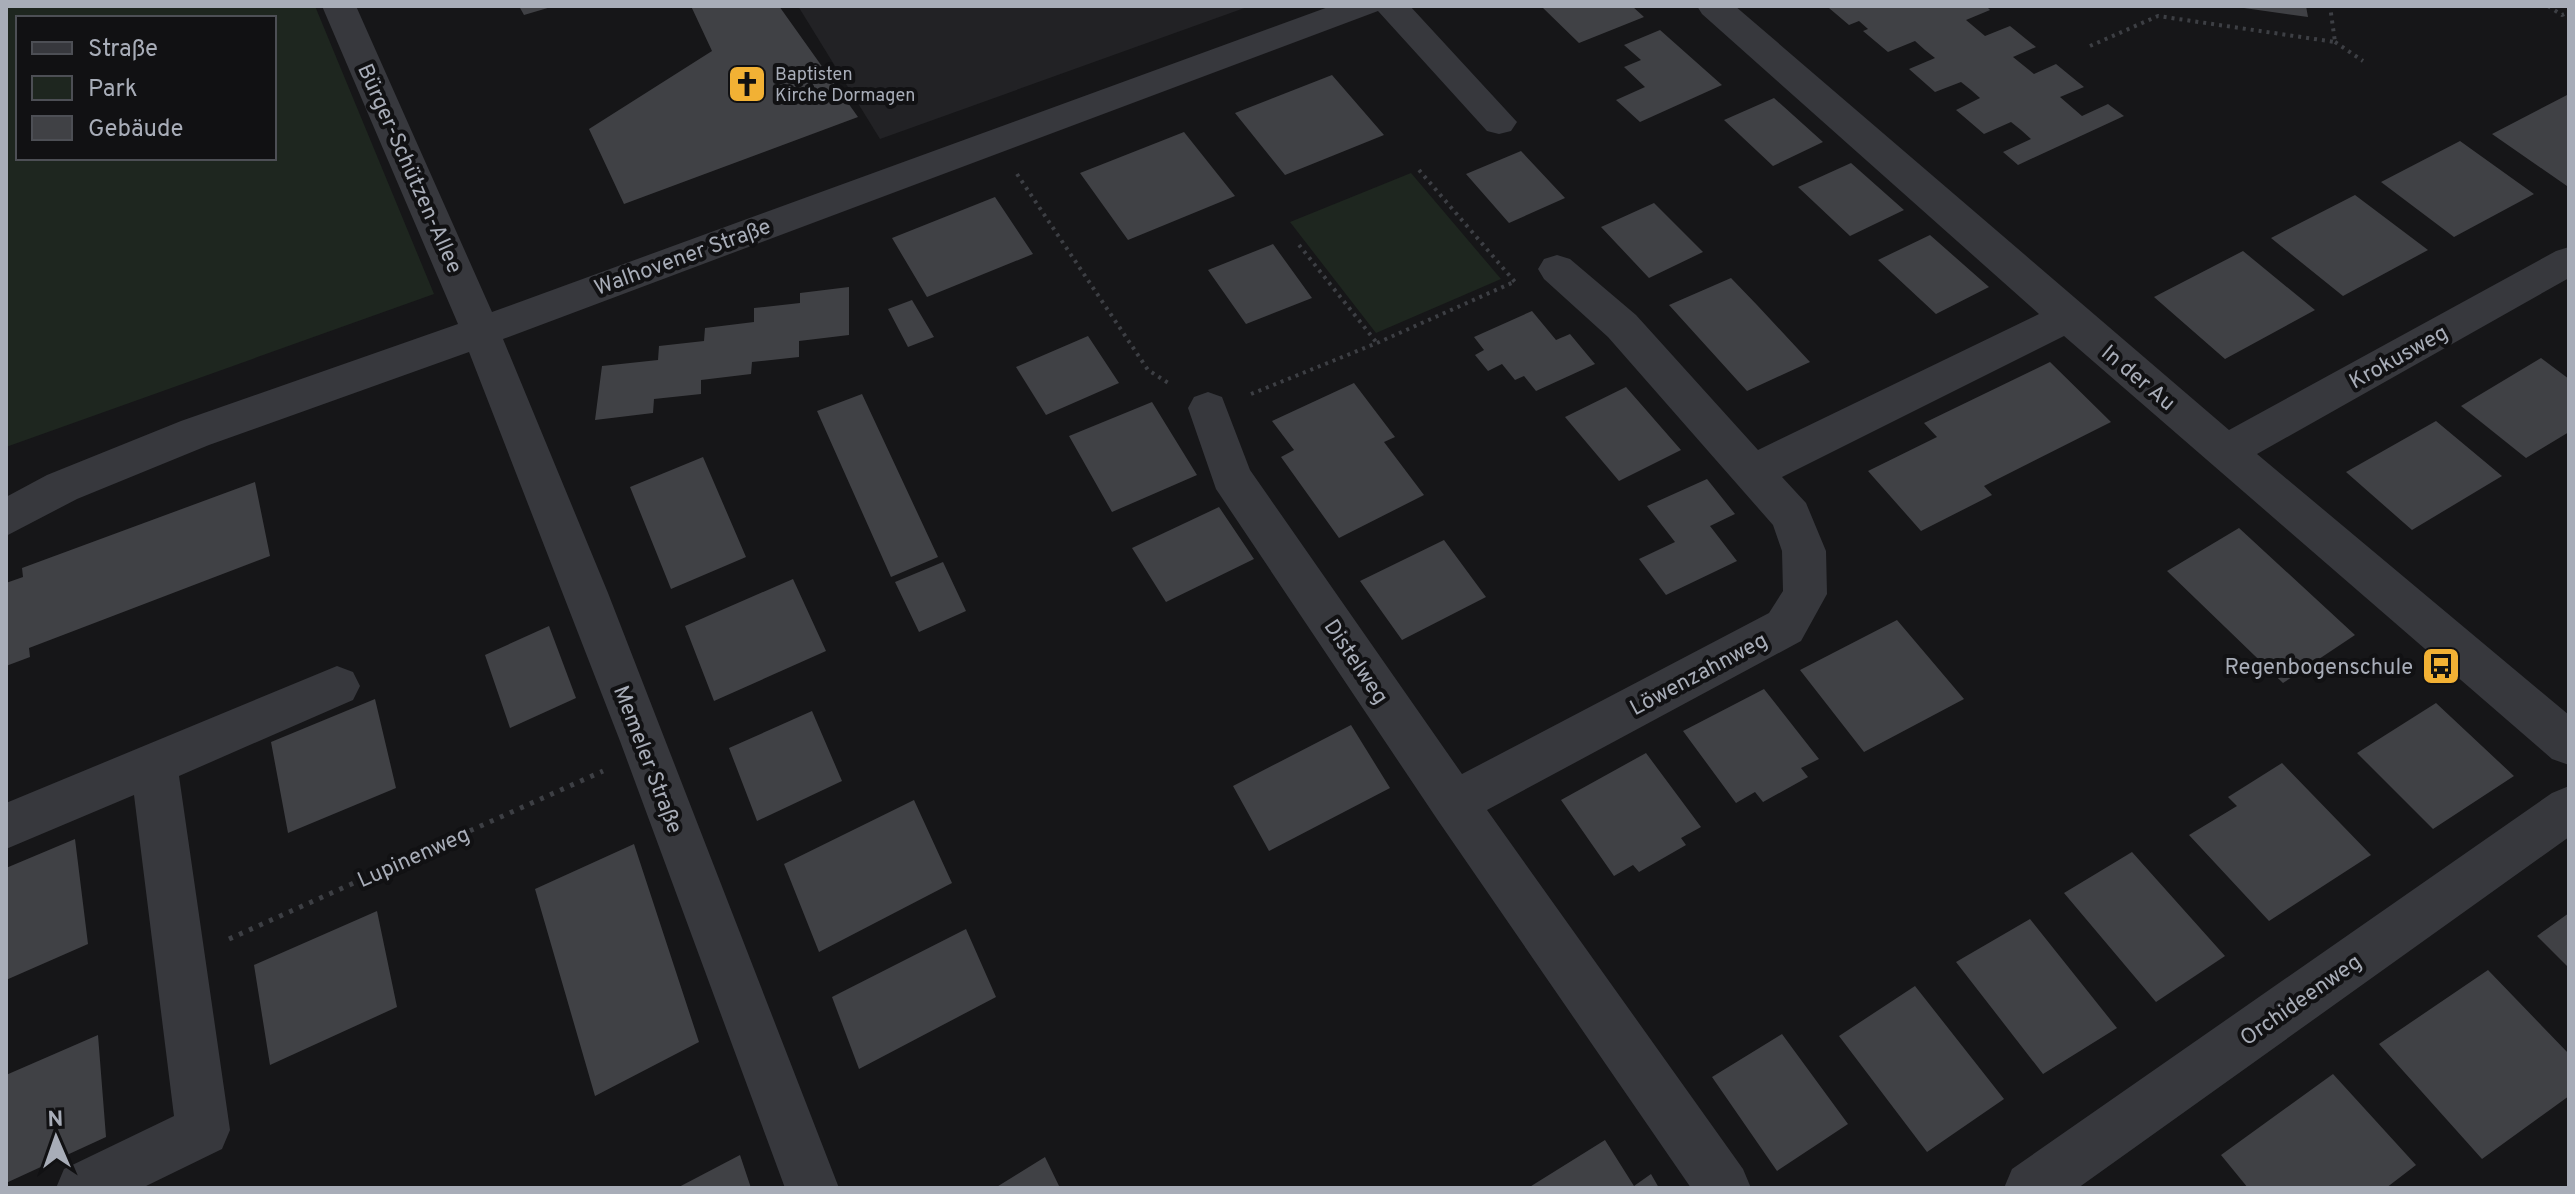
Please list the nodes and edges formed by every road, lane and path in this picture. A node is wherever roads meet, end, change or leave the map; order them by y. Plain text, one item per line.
1 (339, 6) edge
2 (1364, 6) edge
3 (1391, 6) edge
4 (1714, 6) edge
5 (2330, 6) edge
6 (2548, 6) edge
7 (2569, 12) edge
8 (2335, 42) junction
9 (2090, 46) dead end
10 (2363, 61) dead end
11 (1499, 122) dead end
12 (994, 140) junction
13 (1419, 170) dead end
14 (1299, 245) dead end
15 (2569, 261) edge
16 (1557, 269) joint
17 (1515, 282) junction
18 (2068, 317) junction
19 (480, 332) junction
20 (1377, 343) junction
21 (1208, 408) junction
22 (2226, 451) junction
23 (1753, 472) junction
24 (6, 518) edge
25 (337, 686) dead end
26 (2569, 744) edge
27 (646, 751) junction
28 (154, 764) junction
29 (1454, 803) junction
30 (2569, 809) edge
31 (6, 826) edge
32 (180, 961) junction
33 (83, 1188) edge
34 (812, 1188) edge
35 (1724, 1188) edge
36 (2031, 1188) edge

1 - 19 street, Bürger-Schützen-Allee
2 - 12 street, Walhovener Straße
3 - 11 street
4 - 18 street, In der Au
5 - 8 path
6 - 7 path
8 - 9 path
8 - 10 path
12 - 19 street, Walhovener Straße
12 - 21 path
13 - 17 path
14 - 20 path
15 - 22 street, Krokusweg
16 - 17 path
16 - 23 street, Löwenzahnweg
17 - 20 path
18 - 22 street, In der Au
18 - 23 street
19 - 24 street, Walhovener Straße
19 - 27 street, Memeler Straße
20 - 21 path
21 - 29 street, Distelweg
22 - 26 street, In der Au
23 - 29 street, Löwenzahnweg
25 - 28 street
27 - 32 path, Lupinenweg
27 - 34 street, Memeler Straße
28 - 31 street
28 - 32 street
29 - 35 street, Distelweg
30 - 36 street, Orchideenweg
32 - 33 street

